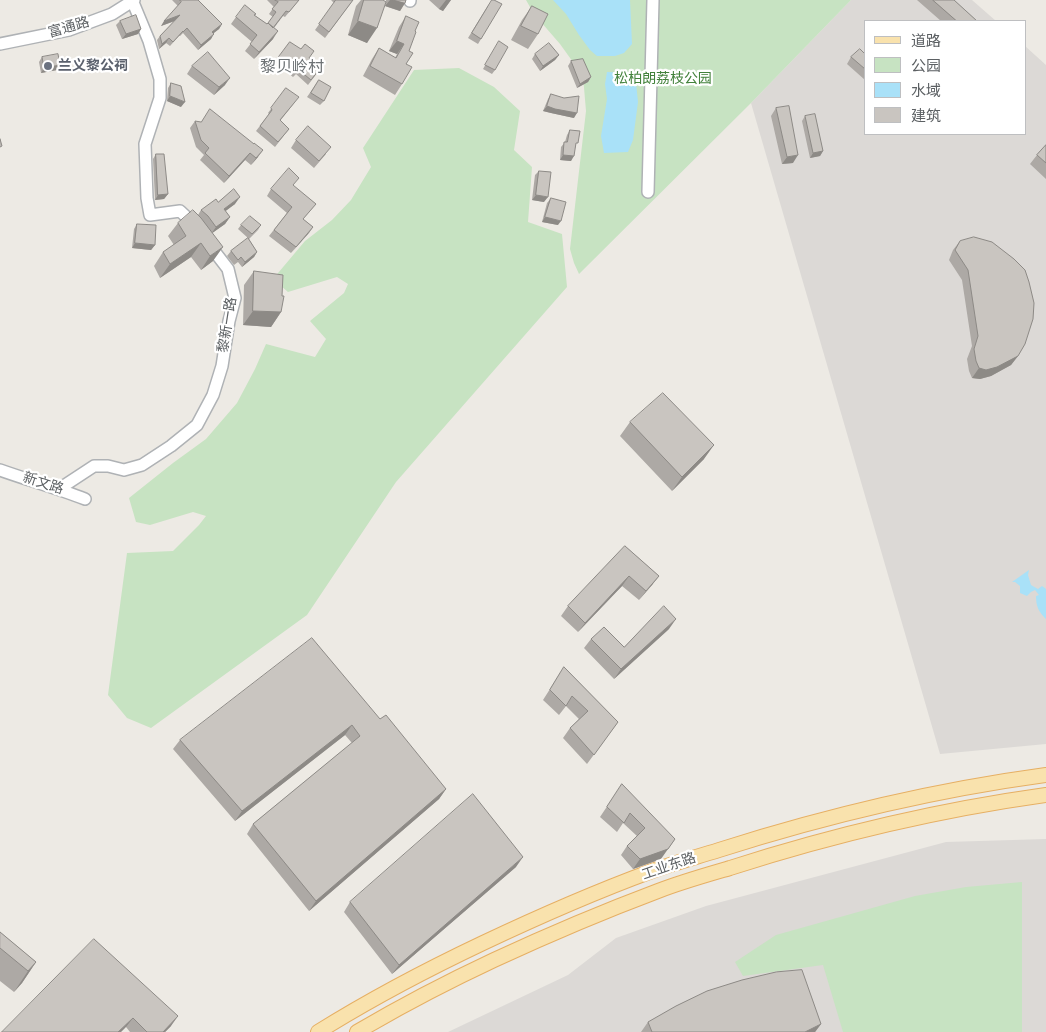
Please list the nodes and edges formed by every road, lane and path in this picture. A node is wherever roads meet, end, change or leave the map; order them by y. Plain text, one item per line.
1 (133, 0) edge
2 (653, 0) edge
3 (0, 44) edge
4 (648, 192) dead end
5 (0, 470) edge
6 (60, 489) junction
7 (85, 499) dead end
8 (1046, 775) edge
9 (1046, 795) edge
10 (318, 1032) edge
11 (357, 1032) edge

1 - 3 street, 富通路
1 - 6 street, 黎新一路
2 - 4 street
5 - 6 street, 新文路
6 - 7 street, 新文路
8 - 10 main road, 工业东路
9 - 11 main road, 工业东路

